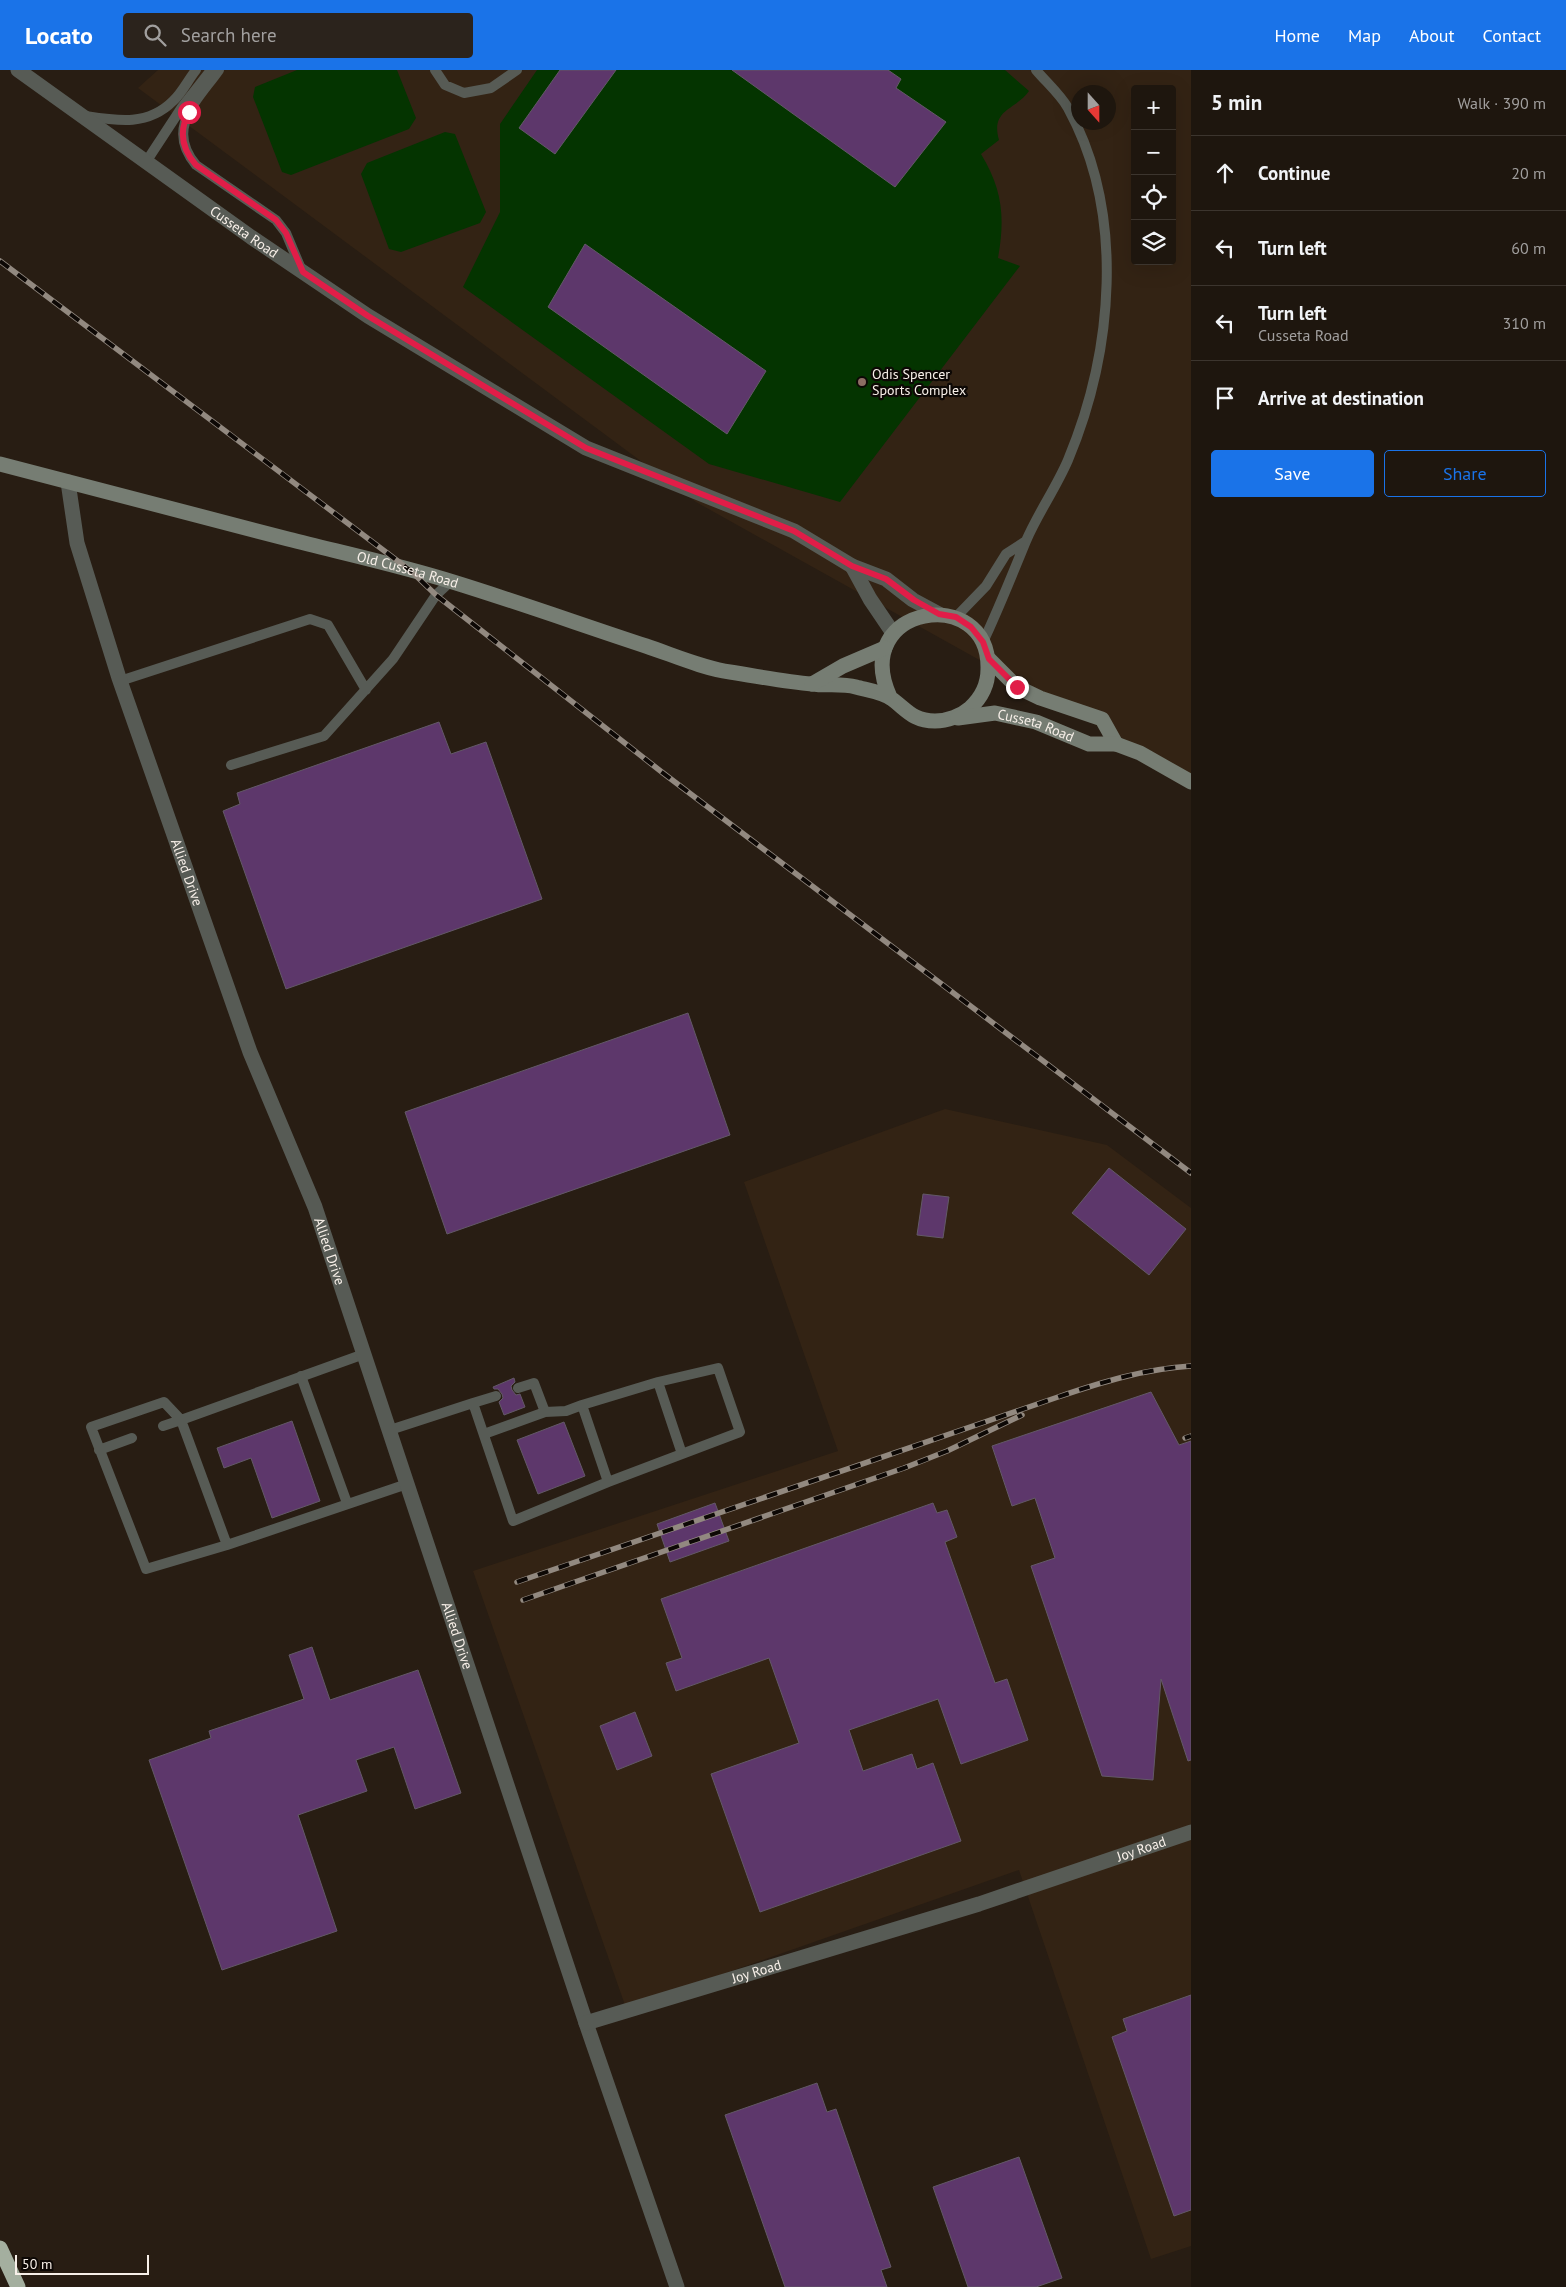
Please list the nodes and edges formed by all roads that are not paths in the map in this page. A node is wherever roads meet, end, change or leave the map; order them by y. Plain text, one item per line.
1 (18, 70) edge
2 (196, 70) edge
3 (211, 70) edge
4 (219, 70) edge
5 (435, 70) edge
6 (517, 70) edge
7 (1036, 70) edge
8 (82, 116) junction
9 (146, 162) junction
10 (303, 272) junction
11 (0, 464) edge
12 (68, 482) junction
13 (1027, 540) junction
14 (852, 566) junction
15 (451, 582) junction
16 (939, 614) junction
17 (956, 617) junction
18 (893, 633) junction
19 (983, 642) junction
20 (885, 648) junction
21 (989, 659) junction
22 (120, 682) junction
23 (811, 684) junction
24 (366, 690) junction
25 (890, 697) junction
26 (953, 718) junction
27 (1116, 744) junction
28 (231, 765) dead end
29 (1191, 782) edge
30 (364, 1354) junction
31 (301, 1376) junction
32 (658, 1382) junction
33 (518, 1388) dead end
34 (496, 1396) dead end
35 (473, 1403) junction
36 (582, 1405) junction
37 (545, 1412) junction
38 (181, 1420) junction
39 (163, 1426) dead end
40 (390, 1430) junction
41 (484, 1434) junction
42 (132, 1438) dead end
43 (99, 1450) junction
44 (682, 1454) junction
45 (608, 1482) junction
46 (408, 1484) junction
47 (347, 1503) junction
48 (227, 1545) junction
49 (1191, 1832) edge
50 (586, 2023) junction
51 (0, 2248) edge
52 (18, 2287) edge
53 (677, 2287) edge

1 - 8 street, Cusseta Road
2 - 8 lane
3 - 9 lane
4 - 10 lane
5 - 6 lane
7 - 13 lane
8 - 9 street, Cusseta Road
9 - 10 street, Cusseta Road
10 - 14 street, Cusseta Road
11 - 12 street, Old Cusseta Road
12 - 15 street, Old Cusseta Road
12 - 22 street, Allied Drive
13 - 17 lane
13 - 19 lane
14 - 16 street, Cusseta Road
14 - 18 street
15 - 23 street, Old Cusseta Road
15 - 24 lane
16 - 17 street, Cusseta Road
16 - 18 street, Cusseta Road
17 - 19 street, Cusseta Road
18 - 20 street, Cusseta Road
19 - 21 street, Cusseta Road
20 - 23 street
20 - 25 street, Cusseta Road
21 - 26 street, Cusseta Road
21 - 27 street, Cusseta Road
22 - 24 lane
22 - 30 street, Allied Drive
23 - 25 street, Old Cusseta Road
24 - 28 lane
25 - 26 street, Cusseta Road
26 - 27 street, Cusseta Road
27 - 29 street, Cusseta Road
30 - 31 lane
30 - 40 street, Allied Drive
31 - 38 lane
31 - 47 lane
32 - 36 lane
32 - 44 lane
32 - 44 lane
33 - 37 lane
34 - 35 lane
35 - 40 lane
35 - 41 lane
36 - 37 lane
36 - 45 lane
37 - 41 lane
38 - 39 lane
38 - 43 lane
38 - 48 lane
40 - 46 street, Allied Drive
41 - 45 lane
42 - 43 lane
43 - 48 lane
44 - 45 lane
46 - 47 lane
46 - 50 street, Allied Drive
47 - 48 lane
49 - 50 street, Joy Road
50 - 53 street
51 - 52 highway

